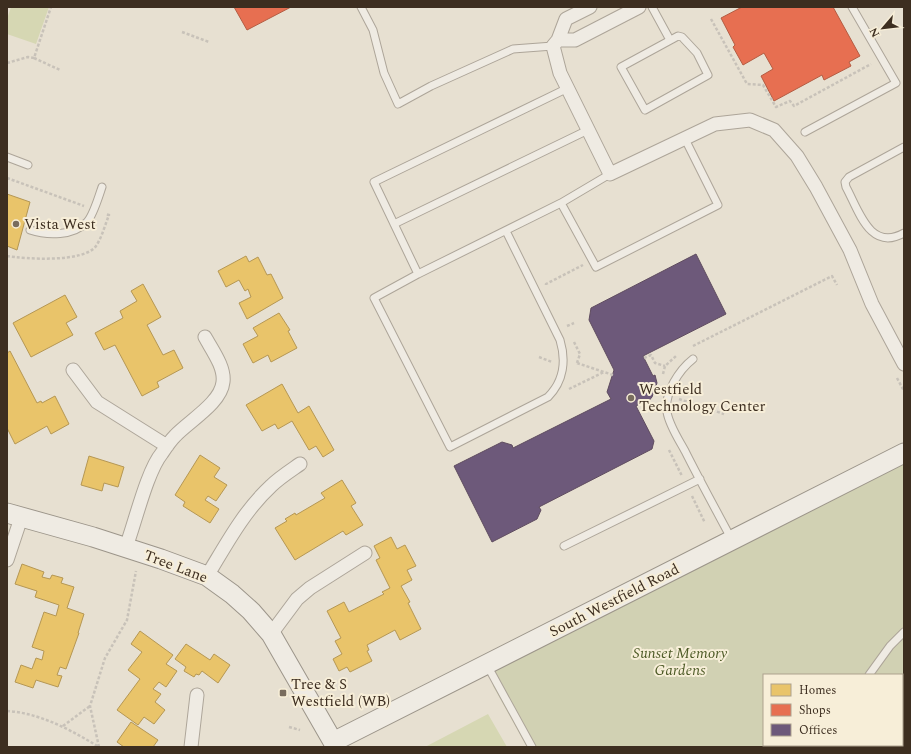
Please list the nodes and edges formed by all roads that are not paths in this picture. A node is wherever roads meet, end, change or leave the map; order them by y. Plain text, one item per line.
1 (361, 7) edge
2 (590, 7) edge
3 (639, 7) edge
4 (652, 7) edge
5 (852, 7) edge
6 (670, 40) junction
7 (556, 43) junction
8 (568, 88) junction
9 (588, 130) junction
10 (805, 132) dead end
11 (684, 137) junction
12 (904, 147) edge
13 (7, 157) edge
14 (28, 165) dead end
15 (610, 174) junction
16 (102, 187) dead end
17 (561, 203) junction
18 (394, 224) junction
19 (30, 230) dead end
20 (506, 231) junction
21 (904, 233) edge
22 (418, 274) junction
23 (206, 337) dead end
24 (693, 359) dead end
25 (904, 364) edge
26 (73, 370) dead end
27 (167, 446) junction
28 (904, 453) edge
29 (300, 464) dead end
30 (700, 479) junction
31 (14, 516) edge
32 (732, 540) junction
33 (564, 546) dead end
34 (126, 547) junction
35 (365, 553) dead end
36 (7, 560) edge
37 (207, 576) junction
38 (904, 632) edge
39 (271, 634) junction
40 (487, 664) junction
41 (870, 674) edge
42 (197, 695) dead end
43 (331, 745) edge
44 (191, 747) edge
45 (532, 747) edge

1 - 7 lane
2 - 7 street
3 - 7 street
4 - 6 lane
5 - 10 lane
6 - 6 lane
7 - 8 street
8 - 9 street
8 - 18 lane
9 - 15 street
9 - 18 lane
11 - 15 street
11 - 17 lane
11 - 25 street
12 - 21 lane
13 - 14 lane
15 - 17 lane
16 - 19 lane
17 - 20 lane
18 - 22 lane
20 - 22 lane
20 - 22 lane
23 - 27 street
24 - 30 lane
26 - 27 street
27 - 34 street
28 - 32 street, South Westfield Road
29 - 37 street
30 - 32 lane
30 - 33 lane
31 - 34 street, Tree Lane
31 - 36 street
32 - 40 street, South Westfield Road
34 - 37 street, Tree Lane
35 - 39 street
37 - 39 street, Tree Lane
38 - 41 lane
39 - 43 street, Tree Lane
40 - 43 street, South Westfield Road
40 - 45 lane
42 - 44 street

